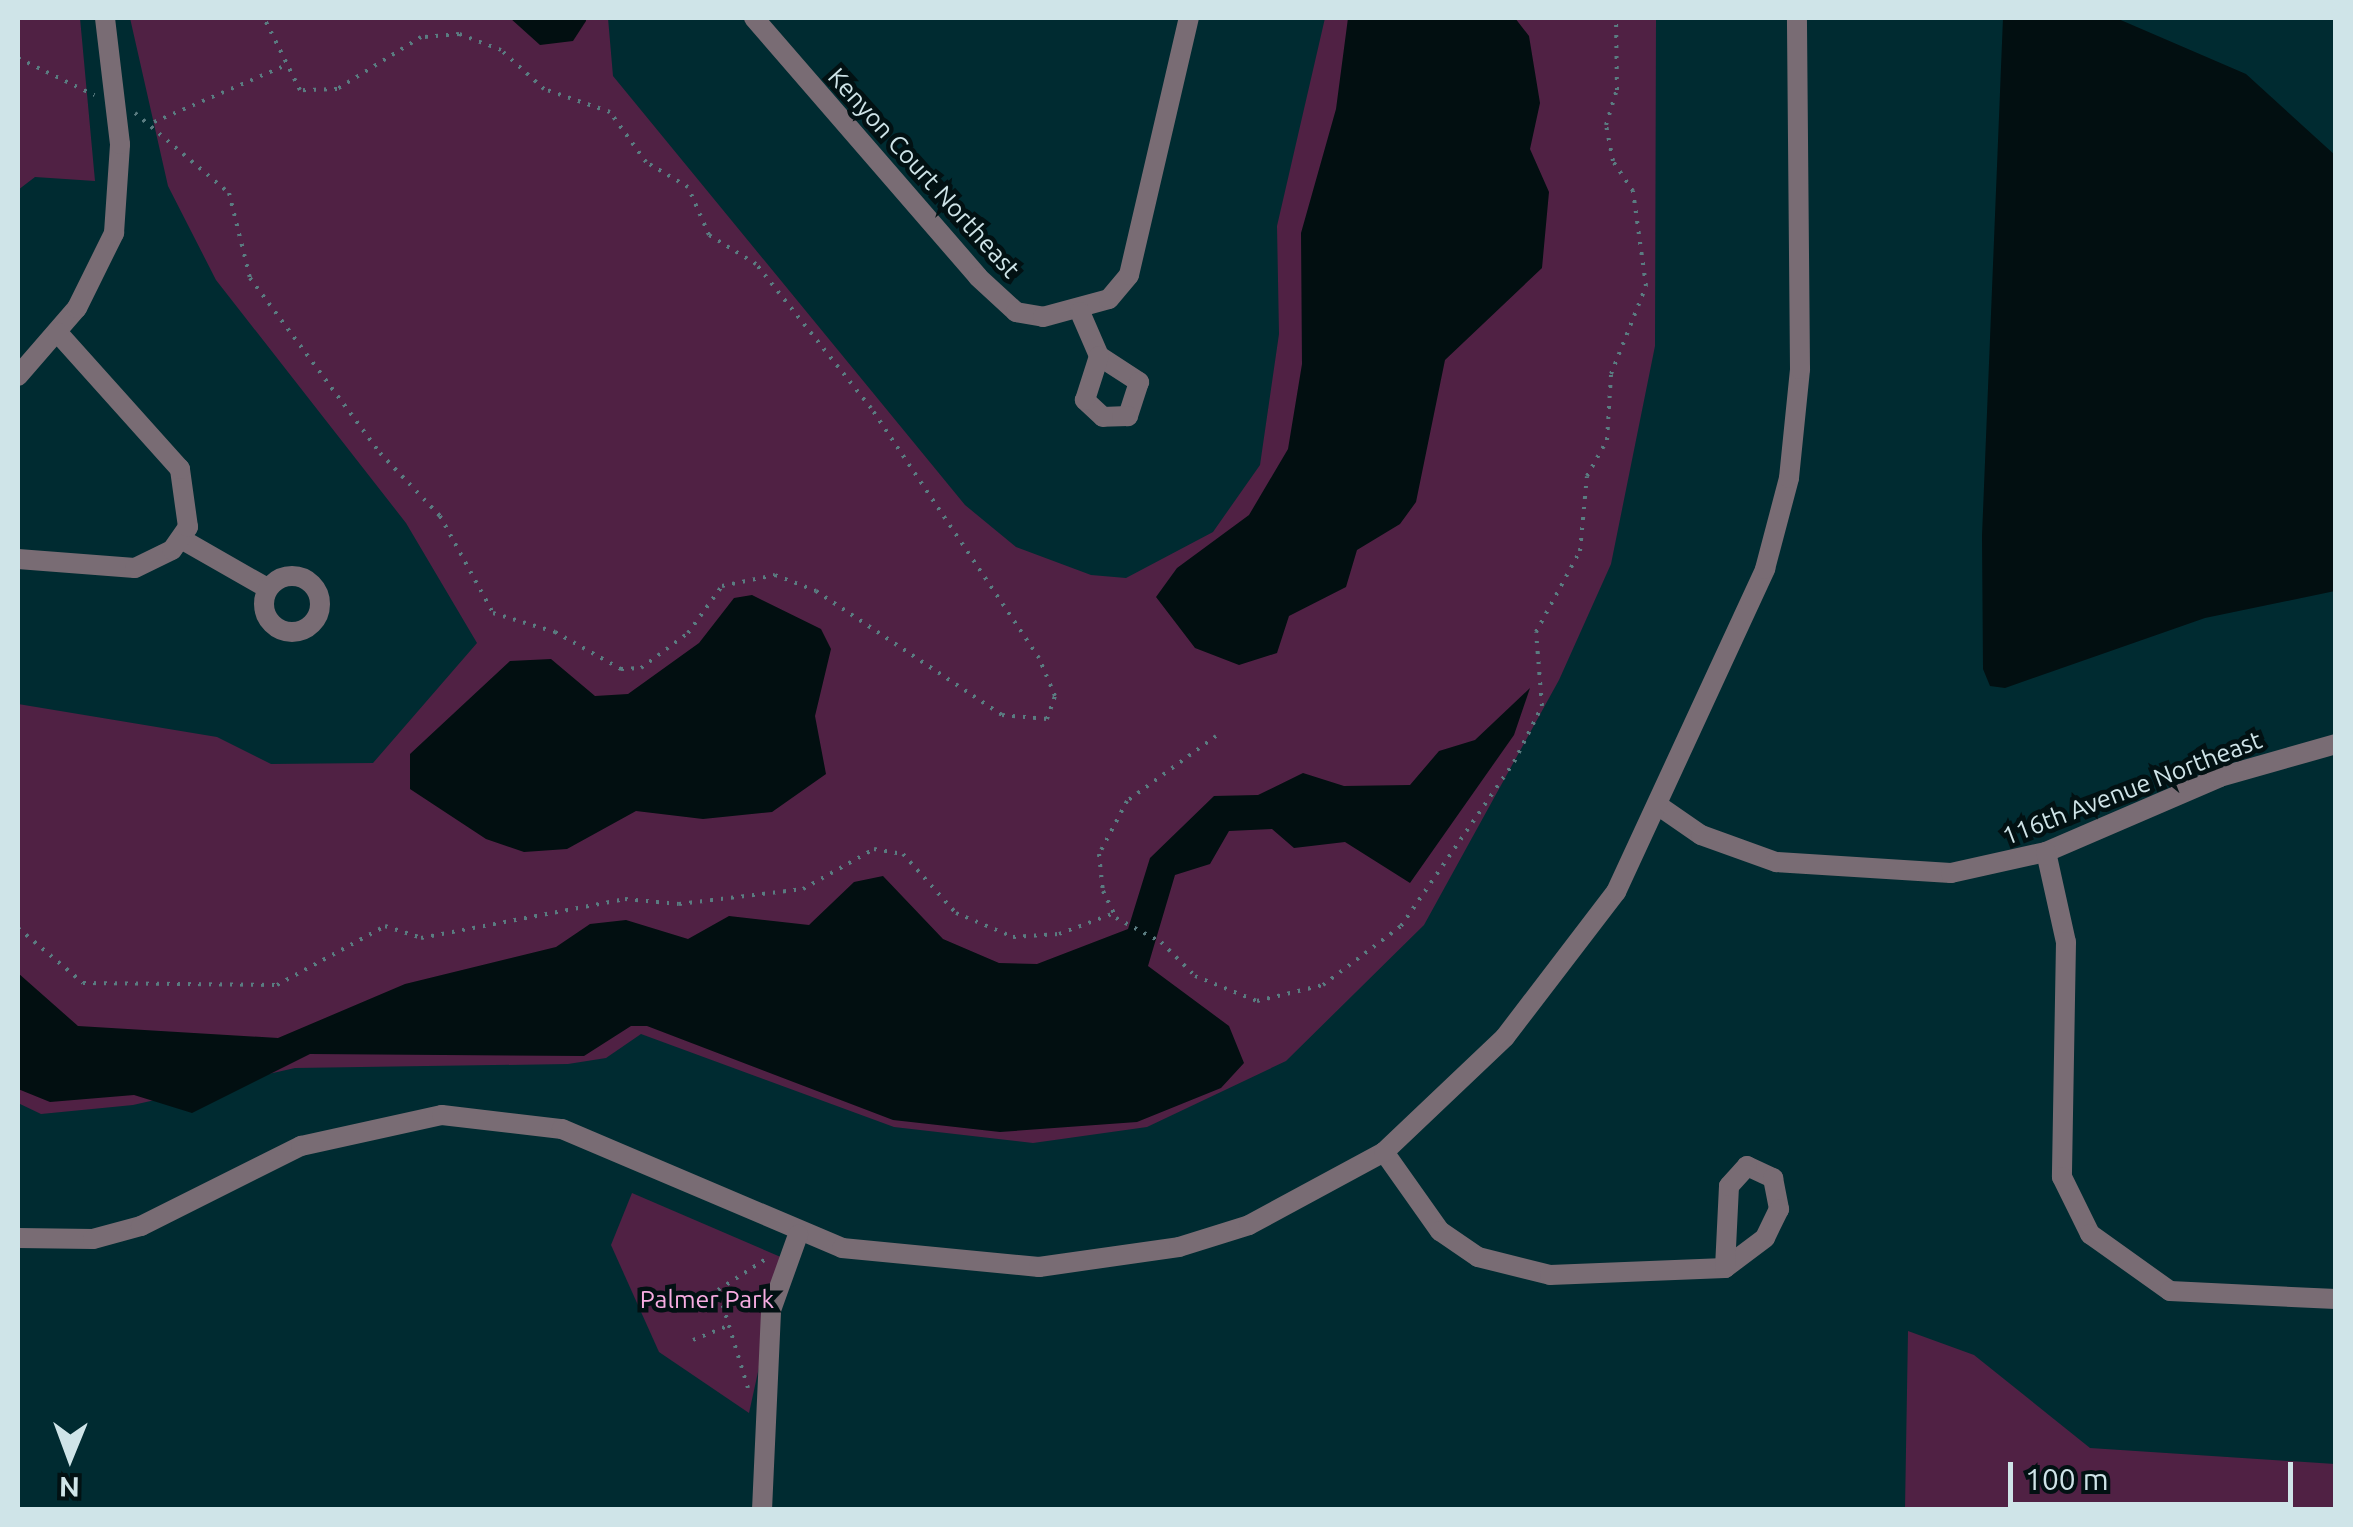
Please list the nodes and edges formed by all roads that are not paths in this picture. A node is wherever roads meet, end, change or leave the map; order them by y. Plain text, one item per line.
1 (105, 18) edge
2 (754, 18) edge
3 (1189, 18) edge
4 (1796, 18) edge
5 (1080, 312) junction
6 (58, 333) junction
7 (1099, 356) dead end
8 (18, 376) edge
9 (183, 540) junction
10 (18, 559) edge
11 (267, 588) dead end
12 (2336, 744) edge
13 (1659, 806) junction
14 (2046, 852) junction
15 (1384, 1152) junction
16 (798, 1235) junction
17 (18, 1238) edge
18 (1725, 1268) junction
19 (2336, 1299) edge
20 (762, 1510) edge

1 - 6 street
2 - 5 street, Kenyon Court Northeast
3 - 5 street
4 - 13 street
5 - 7 street
6 - 8 street
6 - 9 street
9 - 10 street
9 - 11 street
12 - 14 street, 116th Avenue Northeast
13 - 14 street, 116th Avenue Northeast
13 - 15 street
14 - 19 street
15 - 16 street
15 - 18 street
16 - 17 street
16 - 20 street
18 - 18 street

